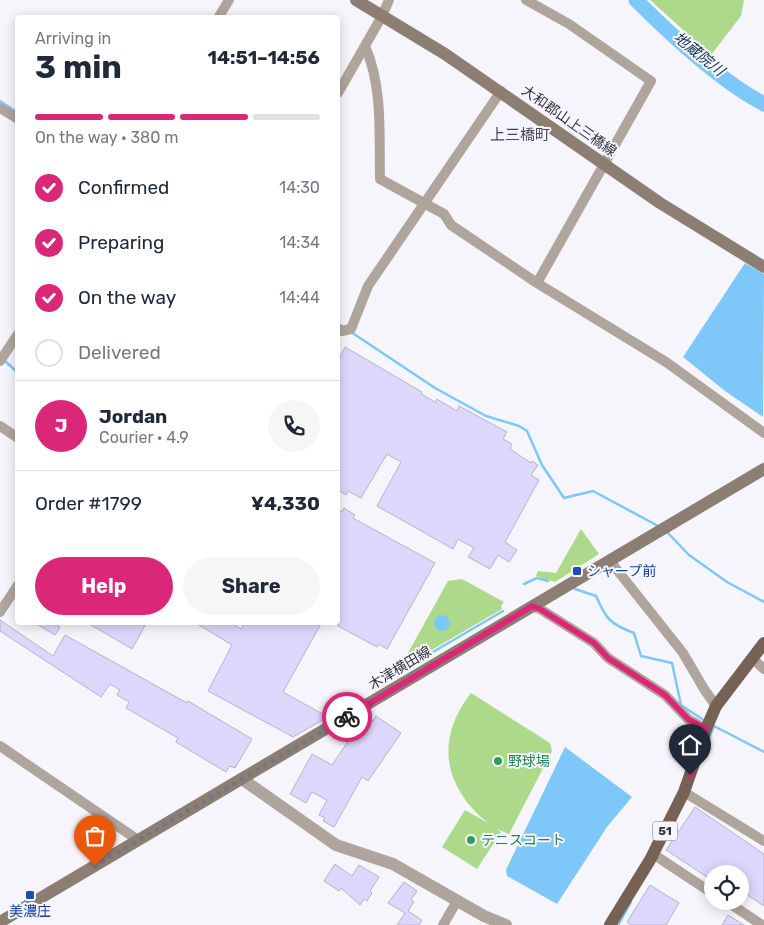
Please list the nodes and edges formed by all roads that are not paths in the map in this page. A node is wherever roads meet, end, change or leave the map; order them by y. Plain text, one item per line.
1 (229, 0) edge
2 (356, 0) edge
3 (389, 0) edge
4 (526, 0) edge
5 (220, 15) edge
6 (382, 16) junction
7 (364, 46) junction
8 (340, 89) edge
9 (500, 92) junction
10 (0, 108) edge
11 (15, 117) edge
12 (605, 164) junction
13 (426, 203) junction
14 (764, 268) edge
15 (537, 283) junction
16 (344, 329) edge
17 (15, 339) edge
18 (2, 359) edge
19 (0, 426) edge
20 (764, 433) edge
21 (15, 436) edge
22 (764, 469) edge
23 (610, 561) junction
24 (15, 589) edge
25 (532, 606) junction
26 (0, 612) edge
27 (764, 643) edge
28 (752, 658) junction
29 (764, 669) edge
30 (716, 706) junction
31 (706, 729) junction
32 (0, 746) edge
33 (242, 779) junction
34 (684, 792) junction
35 (138, 840) junction
36 (764, 841) edge
37 (653, 854) junction
38 (704, 888) edge
39 (457, 901) junction
40 (740, 910) edge
41 (0, 922) edge
42 (443, 925) edge
43 (506, 925) edge
44 (610, 925) edge
45 (762, 925) edge

1 - 5 street
2 - 6 main road, 大和郡山上三橋線
3 - 6 street
4 - 12 street
6 - 7 street
6 - 9 main road, 大和郡山上三橋線
7 - 8 street
7 - 13 street
9 - 12 main road, 大和郡山上三橋線
9 - 13 street
10 - 11 street
12 - 14 main road, 大和郡山上三橋線
12 - 15 street
13 - 15 street
13 - 16 street
15 - 20 street
17 - 18 street
19 - 21 street
22 - 23 main road, 木津横田線
23 - 25 main road, 木津横田線
23 - 30 street
24 - 26 street
25 - 31 street
25 - 33 main road, 木津横田線
27 - 28 main road, 51
28 - 29 street
28 - 30 main road, 51
30 - 31 main road, 51
31 - 34 main road, 51
32 - 35 street
33 - 35 main road, 木津横田線
33 - 39 street
34 - 36 street
34 - 37 main road, 51
35 - 41 main road, 木津横田線
37 - 38 street
37 - 44 main road, 51
39 - 42 street
39 - 43 street
40 - 45 street

